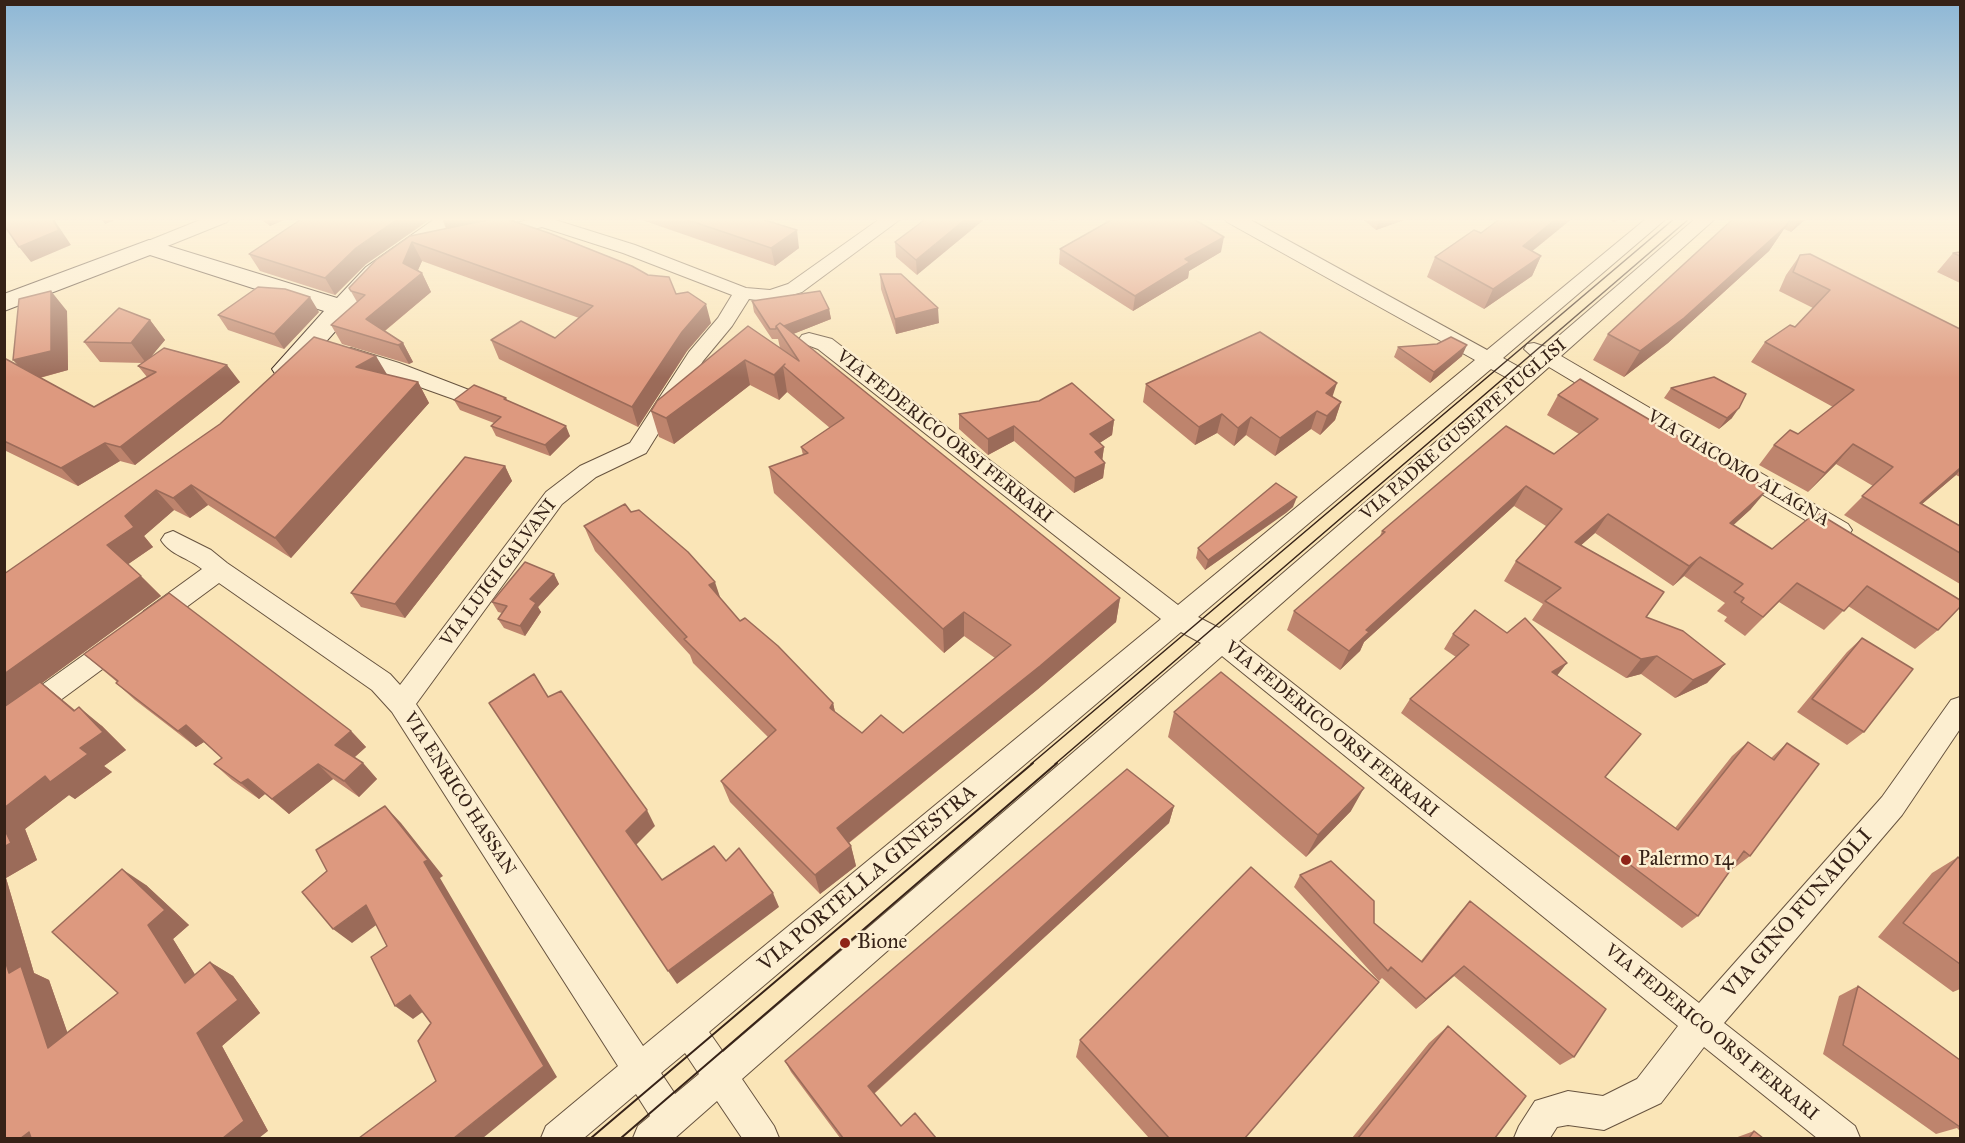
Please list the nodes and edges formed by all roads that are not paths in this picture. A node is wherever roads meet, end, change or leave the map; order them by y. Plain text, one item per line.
1 (86, 271) edge
2 (226, 271) edge
3 (376, 271) edge
4 (687, 271) edge
5 (818, 271) edge
6 (1329, 271) edge
7 (1594, 271) edge
8 (1646, 271) edge
9 (743, 293) junction
10 (4, 303) edge
11 (341, 308) junction
12 (1514, 338) junction
13 (809, 339) dead end
14 (311, 343) junction
15 (1547, 357) junction
16 (1488, 359) junction
17 (1523, 378) junction
18 (266, 390) edge
19 (462, 395) edge
20 (173, 540) dead end
21 (1860, 542) edge
22 (219, 570) junction
23 (1179, 620) junction
24 (1221, 641) junction
25 (401, 704) junction
26 (1960, 708) edge
27 (4, 727) edge
28 (1702, 1025) junction
29 (688, 1029) junction
30 (638, 1070) junction
31 (722, 1077) junction
32 (661, 1129) edge
33 (558, 1138) edge
34 (762, 1138) edge
35 (1531, 1138) edge
36 (1843, 1138) edge

1 - 10 street
2 - 11 street
3 - 11 street
4 - 9 street
5 - 9 street
6 - 16 street
7 - 12 street, VIA PADRE GUSEPPE PUGLISI
8 - 15 street, VIA PADRE GUSEPPE PUGLISI
9 - 25 street, VIA LUIGI GALVANI
11 - 14 street
12 - 15 street, VIA GIACOMO ALAGNA
12 - 16 street, VIA PADRE GUSEPPE PUGLISI
13 - 23 street, VIA FEDERICO ORSI FERRARI
14 - 18 street
14 - 19 street
15 - 17 street, VIA PADRE GUSEPPE PUGLISI
15 - 21 street, VIA GIACOMO ALAGNA
16 - 17 street
16 - 23 street, VIA PADRE GUSEPPE PUGLISI
17 - 24 street, VIA PADRE GUSEPPE PUGLISI
20 - 22 street, VIA ENRICO HASSAN
22 - 25 street, VIA ENRICO HASSAN
22 - 27 street
23 - 24 street, VIA FEDERICO ORSI FERRARI
23 - 29 street, VIA PORTELLA GINESTRA
24 - 28 street, VIA FEDERICO ORSI FERRARI
24 - 31 street
25 - 30 street, VIA ENRICO HASSAN
26 - 28 street, VIA GINO FUNAIOLI
28 - 35 street, VIA GINO FUNAIOLI
28 - 36 street, VIA FEDERICO ORSI FERRARI
29 - 30 street, VIA PORTELLA GINESTRA
29 - 31 street
30 - 32 street, VIA ENRICO HASSAN
30 - 33 street, VIA PORTELLA GINESTRA
31 - 32 street
31 - 34 street

